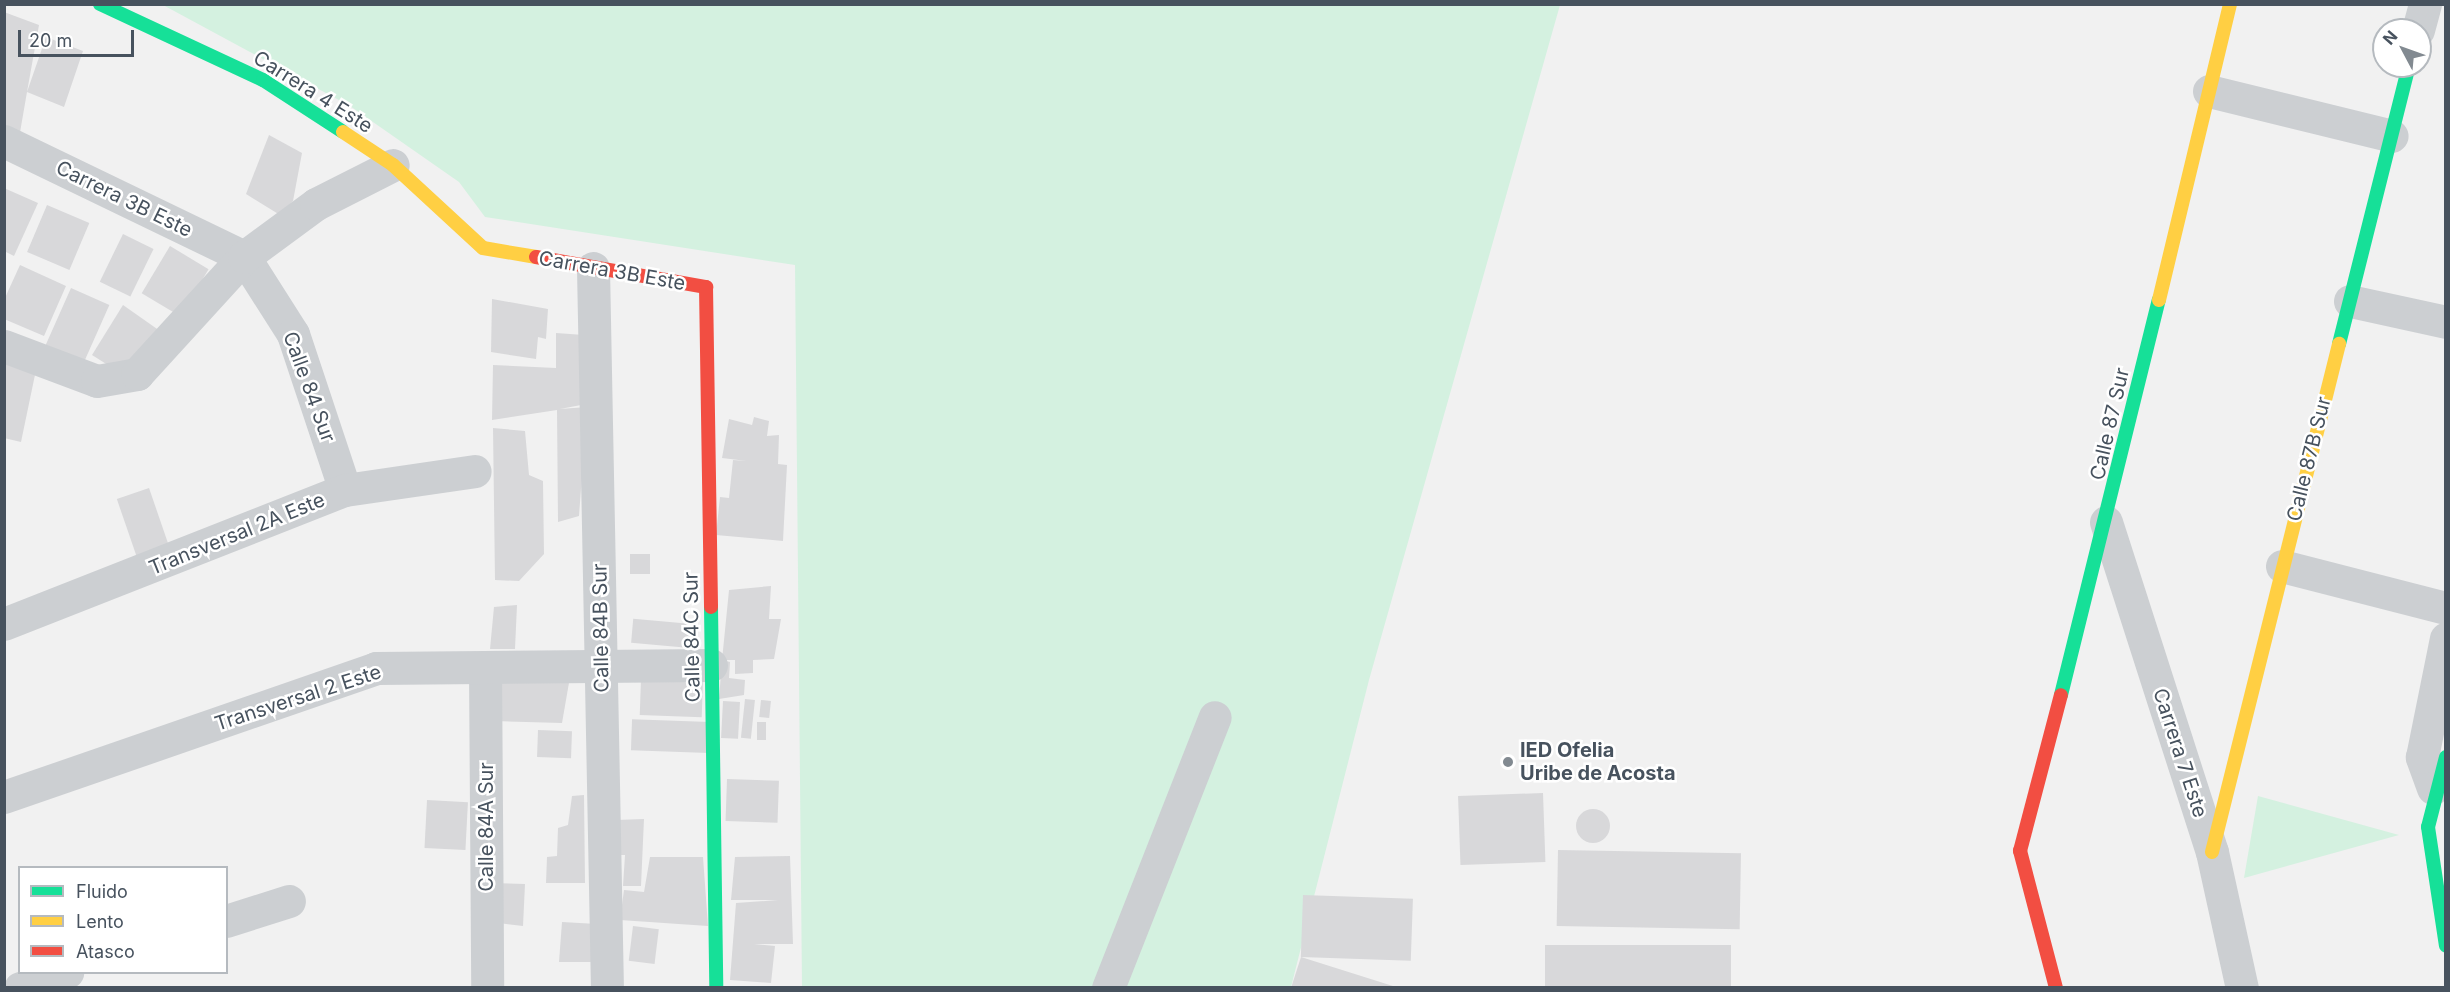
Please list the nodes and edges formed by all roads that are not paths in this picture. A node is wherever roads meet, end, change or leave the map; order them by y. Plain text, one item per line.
1 (100, 4) edge
2 (2230, 4) edge
3 (2406, 78) edge
4 (2209, 91) junction
5 (2392, 136) junction
6 (4, 141) edge
7 (393, 165) junction
8 (483, 248) joint
9 (244, 257) junction
10 (593, 268) junction
11 (706, 287) joint
12 (2350, 301) junction
13 (2445, 322) edge
14 (4, 346) edge
15 (475, 471) dead end
16 (345, 490) junction
17 (2106, 522) junction
18 (2282, 566) junction
19 (2445, 608) edge
20 (4, 624) edge
21 (2445, 638) edge
22 (711, 665) junction
23 (602, 666) junction
24 (485, 667) junction
25 (1215, 717) dead end
26 (2445, 757) edge
27 (2433, 788) junction
28 (4, 797) edge
29 (2212, 852) junction
30 (289, 901) dead end
31 (228, 920) edge
32 (2445, 946) edge
33 (61, 974) edge
34 (20, 987) edge
35 (487, 987) edge
36 (607, 987) edge
37 (716, 987) edge
38 (1108, 987) edge
39 (2056, 987) edge
40 (2242, 987) edge

1 - 7 street, Carrera 4 Este
2 - 4 street, Calle 87 Sur
3 - 5 street, Calle 87B Sur
4 - 5 street
4 - 17 street, Calle 87 Sur
5 - 12 street, Calle 87B Sur
6 - 9 street, Carrera 3B Este
7 - 8 street, Carrera 4 Este
7 - 9 street
8 - 10 street, Carrera 3B Este
9 - 14 street
9 - 16 street, Calle 84 Sur
10 - 11 street, Carrera 3B Este
10 - 23 street, Calle 84B Sur
11 - 22 street, Calle 84C Sur
12 - 13 street
12 - 18 street, Calle 87B Sur
15 - 16 street, Transversal 2A Este
16 - 20 street, Transversal 2A Este
17 - 29 street, Carrera 7 Este
17 - 39 street, Calle 87 Sur
18 - 19 street
18 - 29 street, Calle 87B Sur
21 - 27 street
22 - 23 street, Transversal 2 Este
22 - 37 street, Calle 84C Sur
23 - 24 street, Transversal 2 Este
23 - 36 street, Calle 84B Sur
24 - 28 street, Transversal 2 Este
24 - 35 street, Calle 84A Sur
25 - 38 street
26 - 27 street
27 - 32 street
29 - 40 street, Carrera 7 Este
30 - 31 street
33 - 34 street

